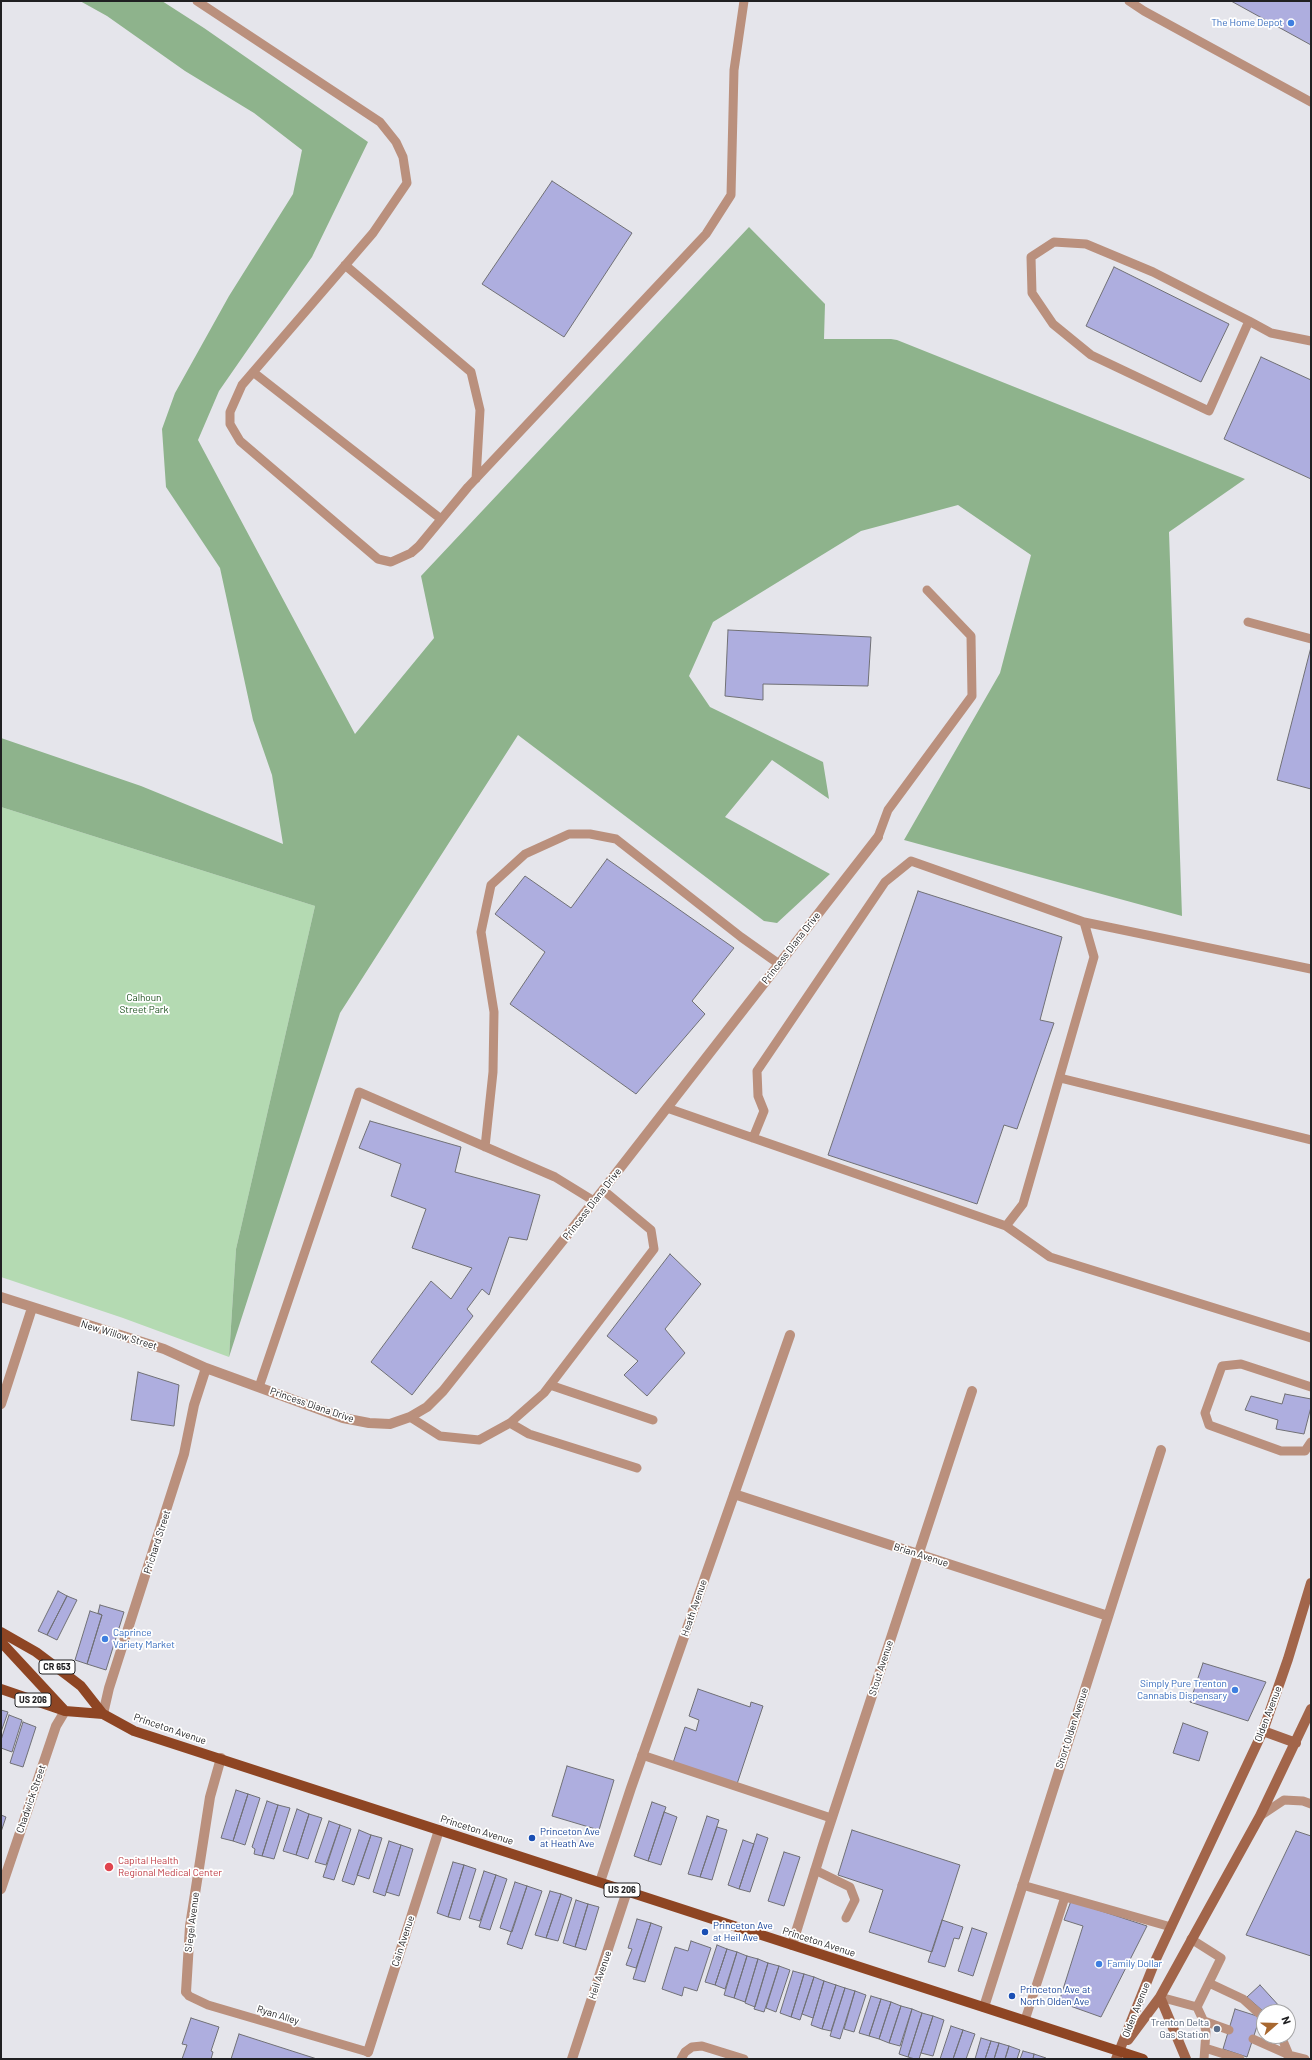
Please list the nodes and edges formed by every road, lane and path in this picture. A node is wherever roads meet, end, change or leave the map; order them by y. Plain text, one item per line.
1 (197, 1) edge
2 (744, 1) edge
3 (1129, 1) edge
4 (1311, 102) edge
5 (345, 265) junction
6 (1249, 321) junction
7 (1311, 341) edge
8 (253, 372) junction
9 (476, 479) junction
10 (441, 519) junction
11 (927, 590) dead end
12 (1248, 622) dead end
13 (1311, 639) edge
14 (878, 837) joint
15 (1084, 922) junction
16 (779, 964) junction
17 (1311, 969) edge
18 (1060, 1078) junction
19 (667, 1108) junction
20 (753, 1138) junction
21 (1311, 1140) edge
22 (485, 1147) junction
23 (603, 1190) junction
24 (594, 1201) junction
25 (1006, 1226) junction
26 (1, 1297) edge
27 (32, 1308) junction
28 (790, 1335) dead end
29 (1311, 1338) edge
30 (206, 1368) junction
31 (236, 1379) joint
32 (550, 1385) junction
33 (259, 1387) junction
34 (1311, 1387) edge
35 (972, 1391) dead end
36 (1, 1404) edge
37 (410, 1417) junction
38 (653, 1420) dead end
39 (510, 1423) junction
40 (1311, 1442) edge
41 (1161, 1450) dead end
42 (637, 1468) dead end
43 (734, 1494) junction
44 (918, 1554) junction
45 (1311, 1583) edge
46 (1108, 1616) junction
47 (1, 1632) edge
48 (1, 1642) edge
49 (1, 1689) edge
50 (1311, 1709) edge
51 (65, 1712) junction
52 (103, 1714) junction
53 (1263, 1731) junction
54 (1296, 1743) junction
55 (642, 1755) junction
56 (221, 1758) junction
57 (1311, 1804) edge
58 (1260, 1816) junction
59 (831, 1818) junction
60 (439, 1830) junction
61 (815, 1870) junction
62 (600, 1882) junction
63 (1022, 1885) junction
64 (1, 1889) edge
65 (627, 1891) junction
66 (1065, 1897) junction
67 (846, 1918) dead end
68 (1171, 1927) junction
69 (1191, 1939) junction
70 (792, 1946) junction
71 (1210, 1983) junction
72 (186, 1992) joint
73 (1160, 1997) junction
74 (984, 2007) junction
75 (1197, 2007) junction
76 (1256, 2011) edge
77 (1025, 2020) junction
78 (1204, 2021) junction
79 (1229, 2030) dead end
80 (1253, 2039) dead end
81 (1284, 2044) edge
82 (1205, 2048) junction
83 (368, 2052) joint
84 (1118, 2055) edge
85 (1288, 2057) edge
86 (572, 2059) edge
87 (681, 2059) edge
88 (744, 2059) edge
89 (1143, 2059) edge
90 (1186, 2059) edge
91 (1204, 2059) edge
92 (1240, 2059) edge
93 (1305, 2059) edge

1 - 5 lane
2 - 9 lane
3 - 4 lane
5 - 8 lane
5 - 9 lane
6 - 6 lane
6 - 7 lane
8 - 10 lane
8 - 10 lane
9 - 10 lane
11 - 14 lane
12 - 13 lane
14 - 16 street, Princess Diana Drive
15 - 17 lane
15 - 18 lane
15 - 20 lane
16 - 19 street, Princess Diana Drive
16 - 22 lane
18 - 21 lane
18 - 25 lane
19 - 20 lane
19 - 23 street, Princess Diana Drive
20 - 25 lane
22 - 24 lane
22 - 33 lane
23 - 24 street, Princess Diana Drive
23 - 32 lane
24 - 37 street, Princess Diana Drive
25 - 29 lane
26 - 27 street, New Willow Street
27 - 30 street, New Willow Street
27 - 36 street
28 - 43 street, Heath Avenue
30 - 31 street, New Willow Street
30 - 52 street, Prichard Street
31 - 33 street, Princess Diana Drive
32 - 38 lane
32 - 39 lane
33 - 37 street, Princess Diana Drive
34 - 40 lane
35 - 44 street, Stout Avenue
37 - 39 lane
39 - 42 lane
41 - 46 street, Short Olden Avenue
43 - 44 street, Brian Avenue
43 - 55 street, Heath Avenue
44 - 46 street, Brian Avenue
44 - 59 street, Stout Avenue
45 - 53 main road, Olden Avenue
46 - 63 street, Short Olden Avenue
47 - 52 main road, CR 653
48 - 51 main road, CR 653
49 - 51 main road, US 206
50 - 54 main road, Olden Avenue
51 - 52 main road, US 206
51 - 64 street, Chadwick Street
52 - 56 main road, Princeton Avenue / US 206
53 - 54 main road
53 - 68 main road, Olden Avenue
54 - 58 main road, Olden Avenue
55 - 59 lane
55 - 62 street, Heath Avenue
56 - 60 main road, Princeton Avenue / US 206
56 - 72 street, Siegel Avenue
57 - 58 lane
58 - 69 main road, Olden Avenue
59 - 61 street, Stout Avenue
60 - 62 main road, Princeton Avenue / US 206
60 - 83 street, Cain Avenue
61 - 67 lane
61 - 70 street, Stout Avenue
62 - 65 main road, Princeton Avenue / US 206
63 - 66 lane
63 - 74 street, Short Olden Avenue
65 - 70 main road, Princeton Avenue / US 206
65 - 86 street, Heil Avenue
66 - 68 lane
66 - 77 lane
68 - 84 main road, Olden Avenue
69 - 71 lane
69 - 73 main road, Olden Avenue
70 - 74 main road, Princeton Avenue / US 206
71 - 75 lane
71 - 76 lane
72 - 83 lane, Ryan Alley
73 - 75 lane
73 - 84 main road, Olden Avenue
73 - 90 main road
74 - 77 main road, Princeton Avenue / US 206
75 - 78 lane
77 - 84 main road, Princeton Avenue / US 206
78 - 79 lane
78 - 82 lane
80 - 85 lane
81 - 85 lane
82 - 91 lane
82 - 92 lane
84 - 89 main road, Princeton Avenue / US 206
85 - 93 lane
87 - 88 lane

